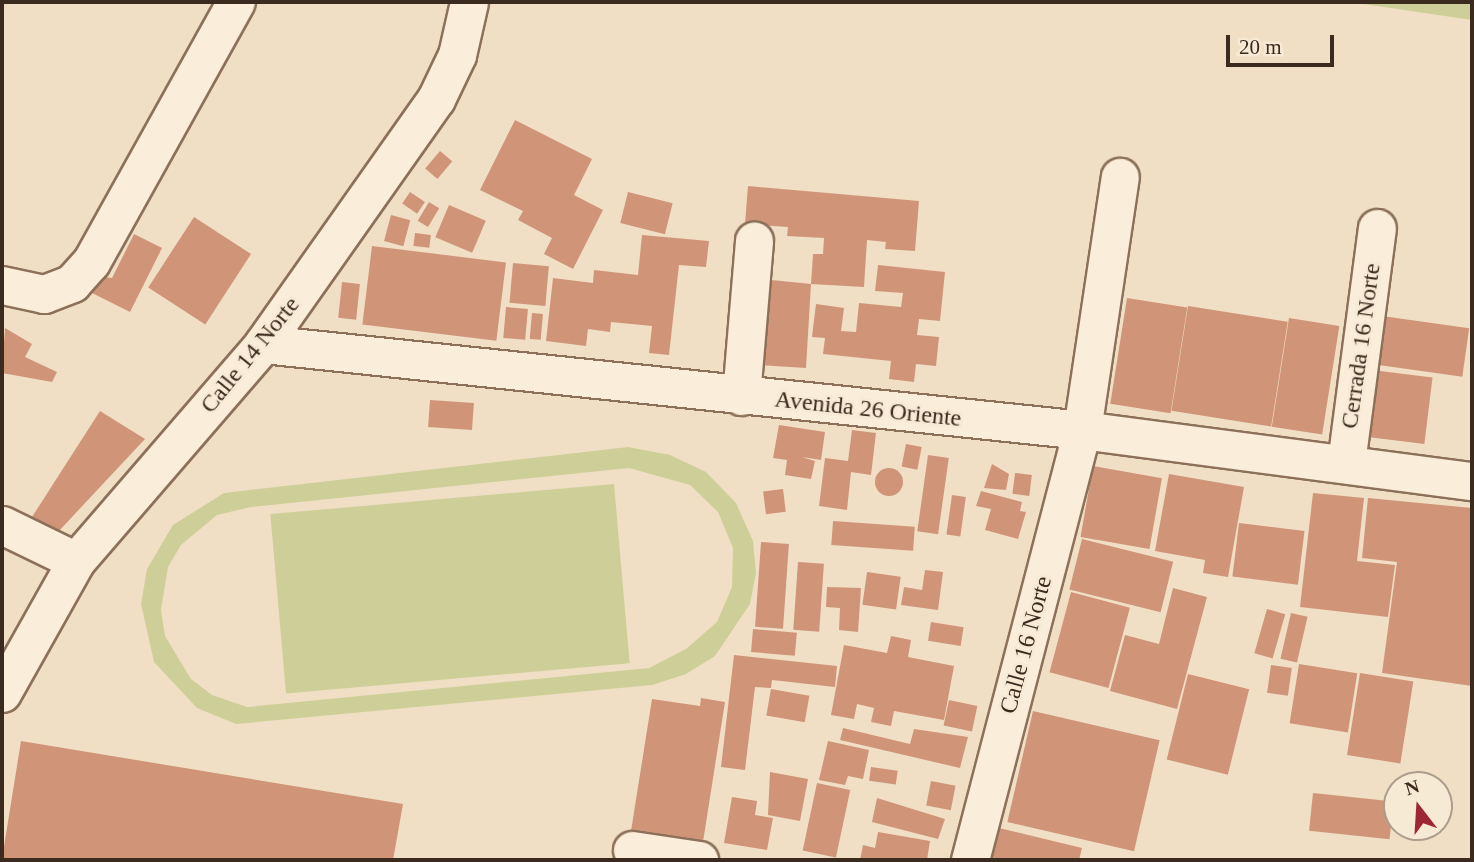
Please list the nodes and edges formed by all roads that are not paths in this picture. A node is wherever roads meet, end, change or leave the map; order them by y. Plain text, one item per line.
1 (236, 2) edge
2 (469, 2) edge
3 (1120, 177) dead end
4 (1377, 228) dead end
5 (754, 241) dead end
6 (2, 285) edge
7 (263, 344) junction
8 (741, 396) junction
9 (1082, 430) junction
10 (1346, 463) junction
11 (1472, 481) edge
12 (2, 525) edge
13 (76, 561) junction
14 (2, 693) edge
15 (632, 850) dead end
16 (699, 860) edge
17 (970, 860) edge

1 - 6 street
2 - 7 street, Calle 14 Norte
3 - 9 street, Calle 16 Norte
4 - 10 street, Cerrada 16 Norte
5 - 8 street
7 - 8 street, Avenida 26 Oriente
7 - 13 street, Calle 14 Norte
8 - 9 street, Avenida 26 Oriente
9 - 10 street, Avenida 26 Oriente
9 - 17 street, Calle 16 Norte
10 - 11 street, Avenida 26 Oriente
12 - 13 street
13 - 14 street, Calle 14 Norte
15 - 16 street

